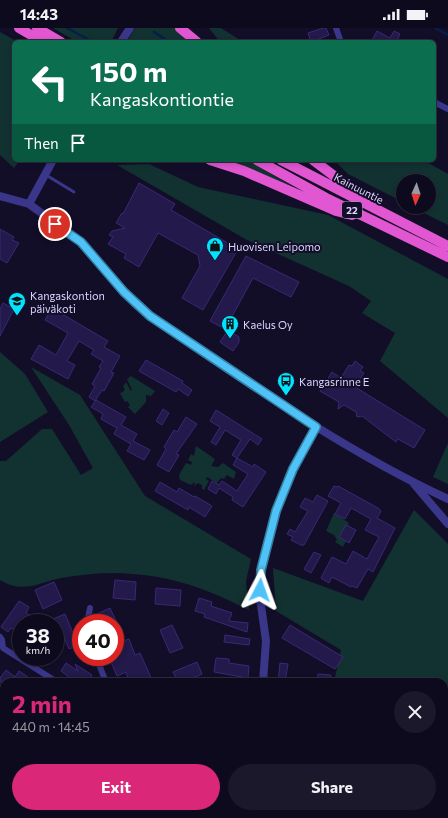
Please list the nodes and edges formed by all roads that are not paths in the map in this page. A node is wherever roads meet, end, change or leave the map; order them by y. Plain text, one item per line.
1 (19, 28) edge
2 (37, 28) edge
3 (126, 28) edge
4 (130, 28) edge
5 (180, 28) edge
6 (336, 28) edge
7 (122, 39) edge
8 (40, 40) edge
9 (58, 40) edge
10 (195, 40) edge
11 (340, 40) edge
12 (436, 103) edge
13 (448, 109) edge
14 (52, 162) edge
15 (216, 162) edge
16 (261, 162) edge
17 (284, 162) edge
18 (315, 162) edge
19 (45, 174) junction
20 (74, 192) dead end
21 (0, 196) edge
22 (29, 204) junction
23 (383, 219) junction
24 (448, 246) edge
25 (448, 256) edge
26 (316, 427) junction
27 (412, 482) junction
28 (448, 498) edge
29 (448, 524) edge
30 (90, 608) dead end
31 (89, 614) edge
32 (0, 637) edge
33 (2, 651) edge
34 (100, 666) edge
35 (50, 678) edge
36 (104, 678) edge
37 (263, 678) edge

1 - 8 highway
2 - 9 highway
3 - 7 street
4 - 7 street
5 - 10 highway
6 - 11 street
12 - 13 street
14 - 19 street
15 - 23 highway
16 - 23 highway, Kainuuntie / 22
17 - 23 highway, Kainuuntie / 22
18 - 23 highway
19 - 20 lane
19 - 22 street
21 - 22 street
22 - 26 street
23 - 24 highway, Kainuuntie / 22
23 - 25 highway, Kainuuntie / 22
26 - 27 street
26 - 37 street
27 - 28 street
27 - 29 street
30 - 31 street
32 - 33 street
33 - 35 street
34 - 36 street

